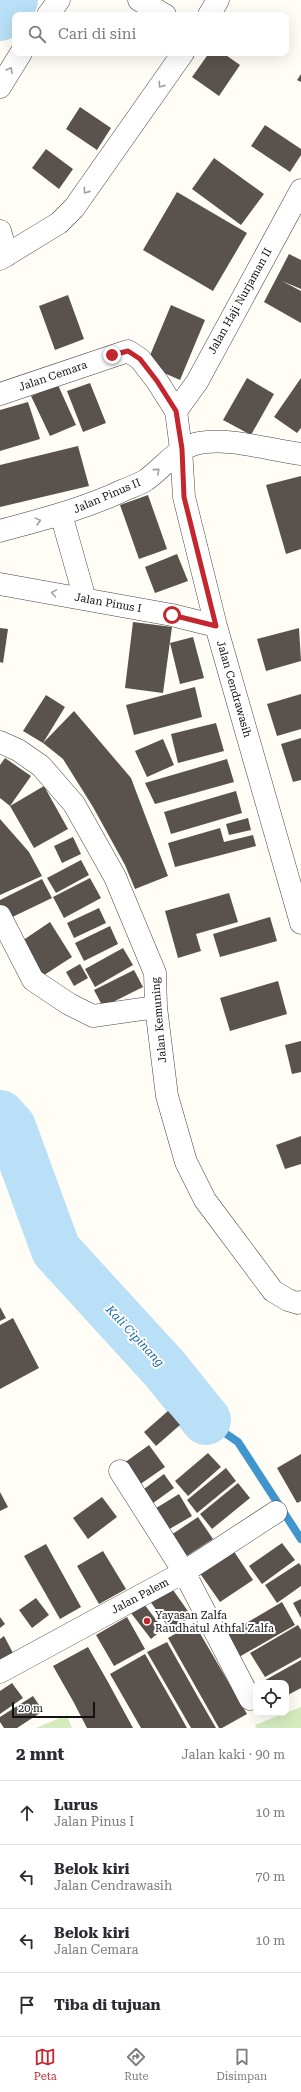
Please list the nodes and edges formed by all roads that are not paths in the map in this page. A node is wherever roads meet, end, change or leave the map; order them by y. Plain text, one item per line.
1 (59, 0) edge
2 (139, 0) edge
3 (218, 0) edge
4 (50, 12) edge
5 (160, 12) edge
6 (211, 12) edge
7 (19, 56) edge
8 (181, 56) edge
9 (0, 87) edge
10 (301, 190) edge
11 (0, 231) edge
12 (3, 257) edge
13 (128, 351) joint
14 (0, 394) edge
15 (176, 411) junction
16 (182, 449) junction
17 (301, 454) edge
18 (61, 514) junction
19 (0, 531) edge
20 (0, 584) edge
21 (85, 599) junction
22 (216, 626) junction
23 (0, 742) edge
24 (0, 916) edge
25 (301, 923) edge
26 (156, 1007) junction
27 (301, 1302) edge
28 (120, 1471) dead end
29 (276, 1512) dead end
30 (184, 1572) junction
31 (0, 1672) edge
32 (250, 1699) dead end

1 - 4 street
2 - 5 street
3 - 6 street
9 -> 7 street
8 -> 12 street
10 - 15 street, Jalan Haji Nurjaman II
11 - 12 street
13 - 14 street, Jalan Cemara
13 - 15 street, Jalan Cendrawasih
15 - 16 street, Jalan Cendrawasih
16 - 17 street
18 -> 16 street, Jalan Pinus II
16 - 22 street, Jalan Cendrawasih
19 -> 18 street, Jalan Pinus II
18 - 21 street
21 -> 20 street, Jalan Pinus I
21 - 22 street, Jalan Pinus I
22 - 25 street, Jalan Cendrawasih
23 - 26 street, Jalan Kemuning
24 - 26 street
26 - 27 street, Jalan Kemuning
28 - 30 street
29 - 30 street, Jalan Palem
30 - 31 street, Jalan Palem
30 - 32 street

